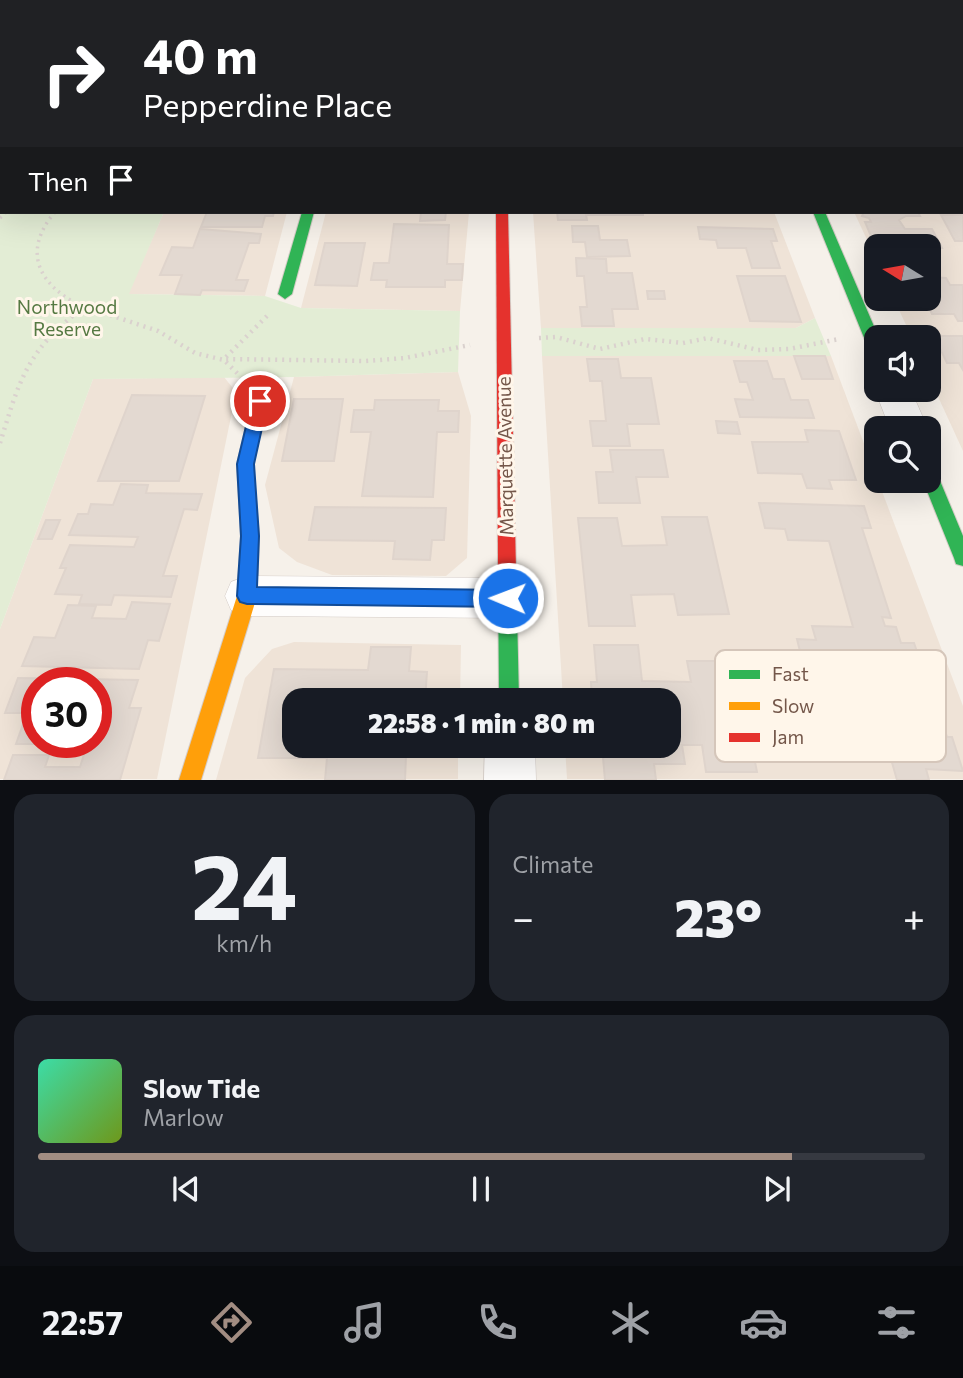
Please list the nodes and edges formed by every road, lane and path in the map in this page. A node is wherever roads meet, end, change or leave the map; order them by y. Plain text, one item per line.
1 (53, 214) edge
2 (308, 214) edge
3 (502, 214) edge
4 (819, 214) edge
5 (285, 294) dead end
6 (83, 307) junction
7 (269, 308) dead end
8 (866, 325) edge
9 (850, 336) dead end
10 (527, 339) dead end
11 (480, 343) dead end
12 (224, 359) junction
13 (260, 401) joint
14 (0, 443) edge
15 (936, 493) edge
16 (963, 558) edge
17 (247, 596) junction
18 (508, 598) junction
19 (509, 688) edge
20 (510, 758) edge
21 (190, 779) edge
22 (510, 779) edge

1 - 6 path
2 - 5 street
3 - 18 street, Marquette Avenue
4 - 8 street
6 - 12 path
6 - 14 path
7 - 12 path
9 - 10 path
11 - 12 path
12 - 13 path
13 - 17 street
15 - 16 street
17 - 18 street
17 - 21 street
18 - 19 street, Marquette Avenue
20 - 22 street

